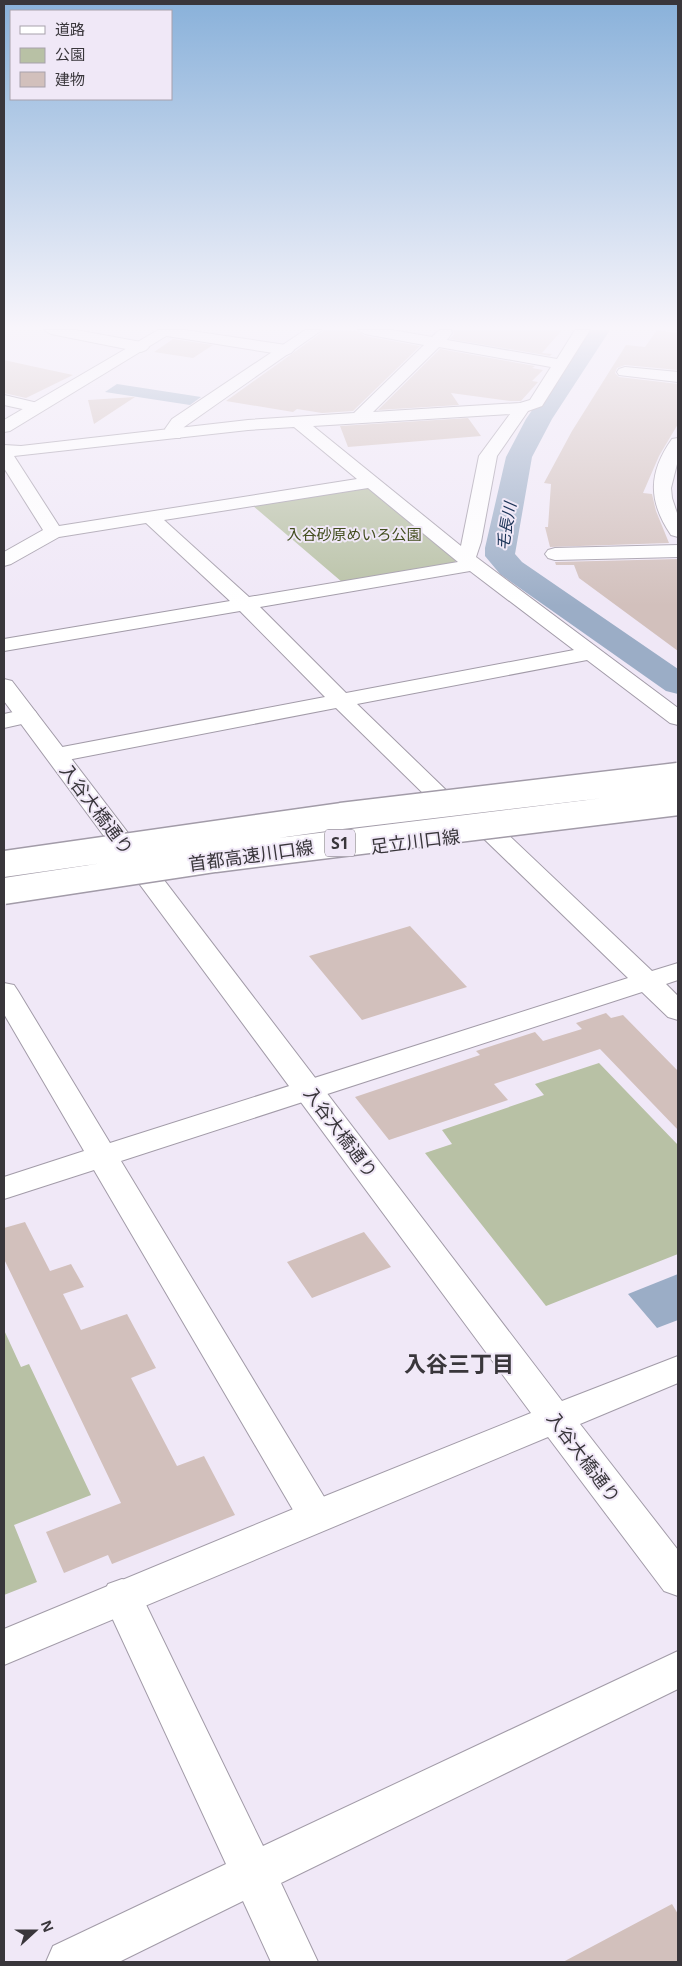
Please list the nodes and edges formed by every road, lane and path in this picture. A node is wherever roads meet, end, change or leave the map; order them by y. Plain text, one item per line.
1 (180, 422) edge
2 (315, 422) edge
3 (512, 422) edge
4 (299, 423) junction
5 (174, 434) junction
6 (678, 443) edge
7 (5, 450) edge
8 (372, 482) junction
9 (150, 517) junction
10 (678, 531) edge
11 (54, 532) junction
12 (678, 551) edge
13 (555, 554) dead end
14 (4, 560) edge
15 (470, 562) junction
16 (244, 603) junction
17 (4, 645) edge
18 (592, 653) junction
19 (4, 686) edge
20 (341, 701) junction
21 (27, 716) junction
22 (678, 718) edge
23 (4, 721) edge
24 (57, 755) junction
25 (678, 768) edge
26 (678, 776) edge
27 (553, 790) junction
28 (439, 796) junction
29 (678, 802) edge
30 (678, 810) edge
31 (491, 832) junction
32 (118, 837) junction
33 (4, 855) edge
34 (4, 864) edge
35 (4, 874) edge
36 (148, 877) junction
37 (4, 891) edge
38 (4, 899) edge
39 (678, 972) edge
40 (647, 981) junction
41 (9, 1010) edge
42 (678, 1011) edge
43 (309, 1090) junction
44 (103, 1156) junction
45 (4, 1188) edge
46 (678, 1369) edge
47 (555, 1419) junction
48 (316, 1516) junction
49 (678, 1579) edge
50 (122, 1596) junction
51 (4, 1647) edge
52 (678, 1668) edge
53 (253, 1874) junction
54 (69, 1962) edge
55 (295, 1962) edge

1 - 5 main road
2 - 4 main road
3 - 15 main road
4 - 5 main road
4 - 8 main road
5 - 7 main road
6 - 10 main road
7 - 11 main road
8 - 9 main road
8 - 15 main road
9 - 11 main road
9 - 16 main road
11 - 14 main road
12 - 13 main road
15 - 16 main road
15 - 18 main road
16 - 17 main road
16 - 20 main road
18 - 20 main road
18 - 22 main road
19 - 21 main road, 入谷大橋通り
20 - 24 main road
20 - 28 main road
21 - 23 main road
21 - 24 main road, 入谷大橋通り
24 - 32 main road, 入谷大橋通り
25 - 28 main road
26 - 27 main road, 首都高速川口線 / S1, bridge
27 - 34 main road, 首都高速川口線 / S1, bridge
27 - 35 main road, bridge
28 - 32 main road
29 - 37 main road, 首都高速川口線 / S1, bridge
30 - 31 main road, 足立川口線
31 - 36 main road, 足立川口線
31 - 40 main road
32 - 33 main road
32 - 36 main road, 入谷大橋通り
36 - 38 main road, 足立川口線
36 - 43 main road, 入谷大橋通り
39 - 40 main road
40 - 42 main road
40 - 43 main road
41 - 44 main road
43 - 44 main road
43 - 47 main road, 入谷大橋通り
44 - 45 main road
44 - 48 main road
46 - 47 main road
47 - 48 main road
47 - 49 main road, 入谷大橋通り
48 - 50 main road
50 - 51 main road
50 - 53 main road
52 - 53 main road
53 - 54 main road
53 - 55 main road

